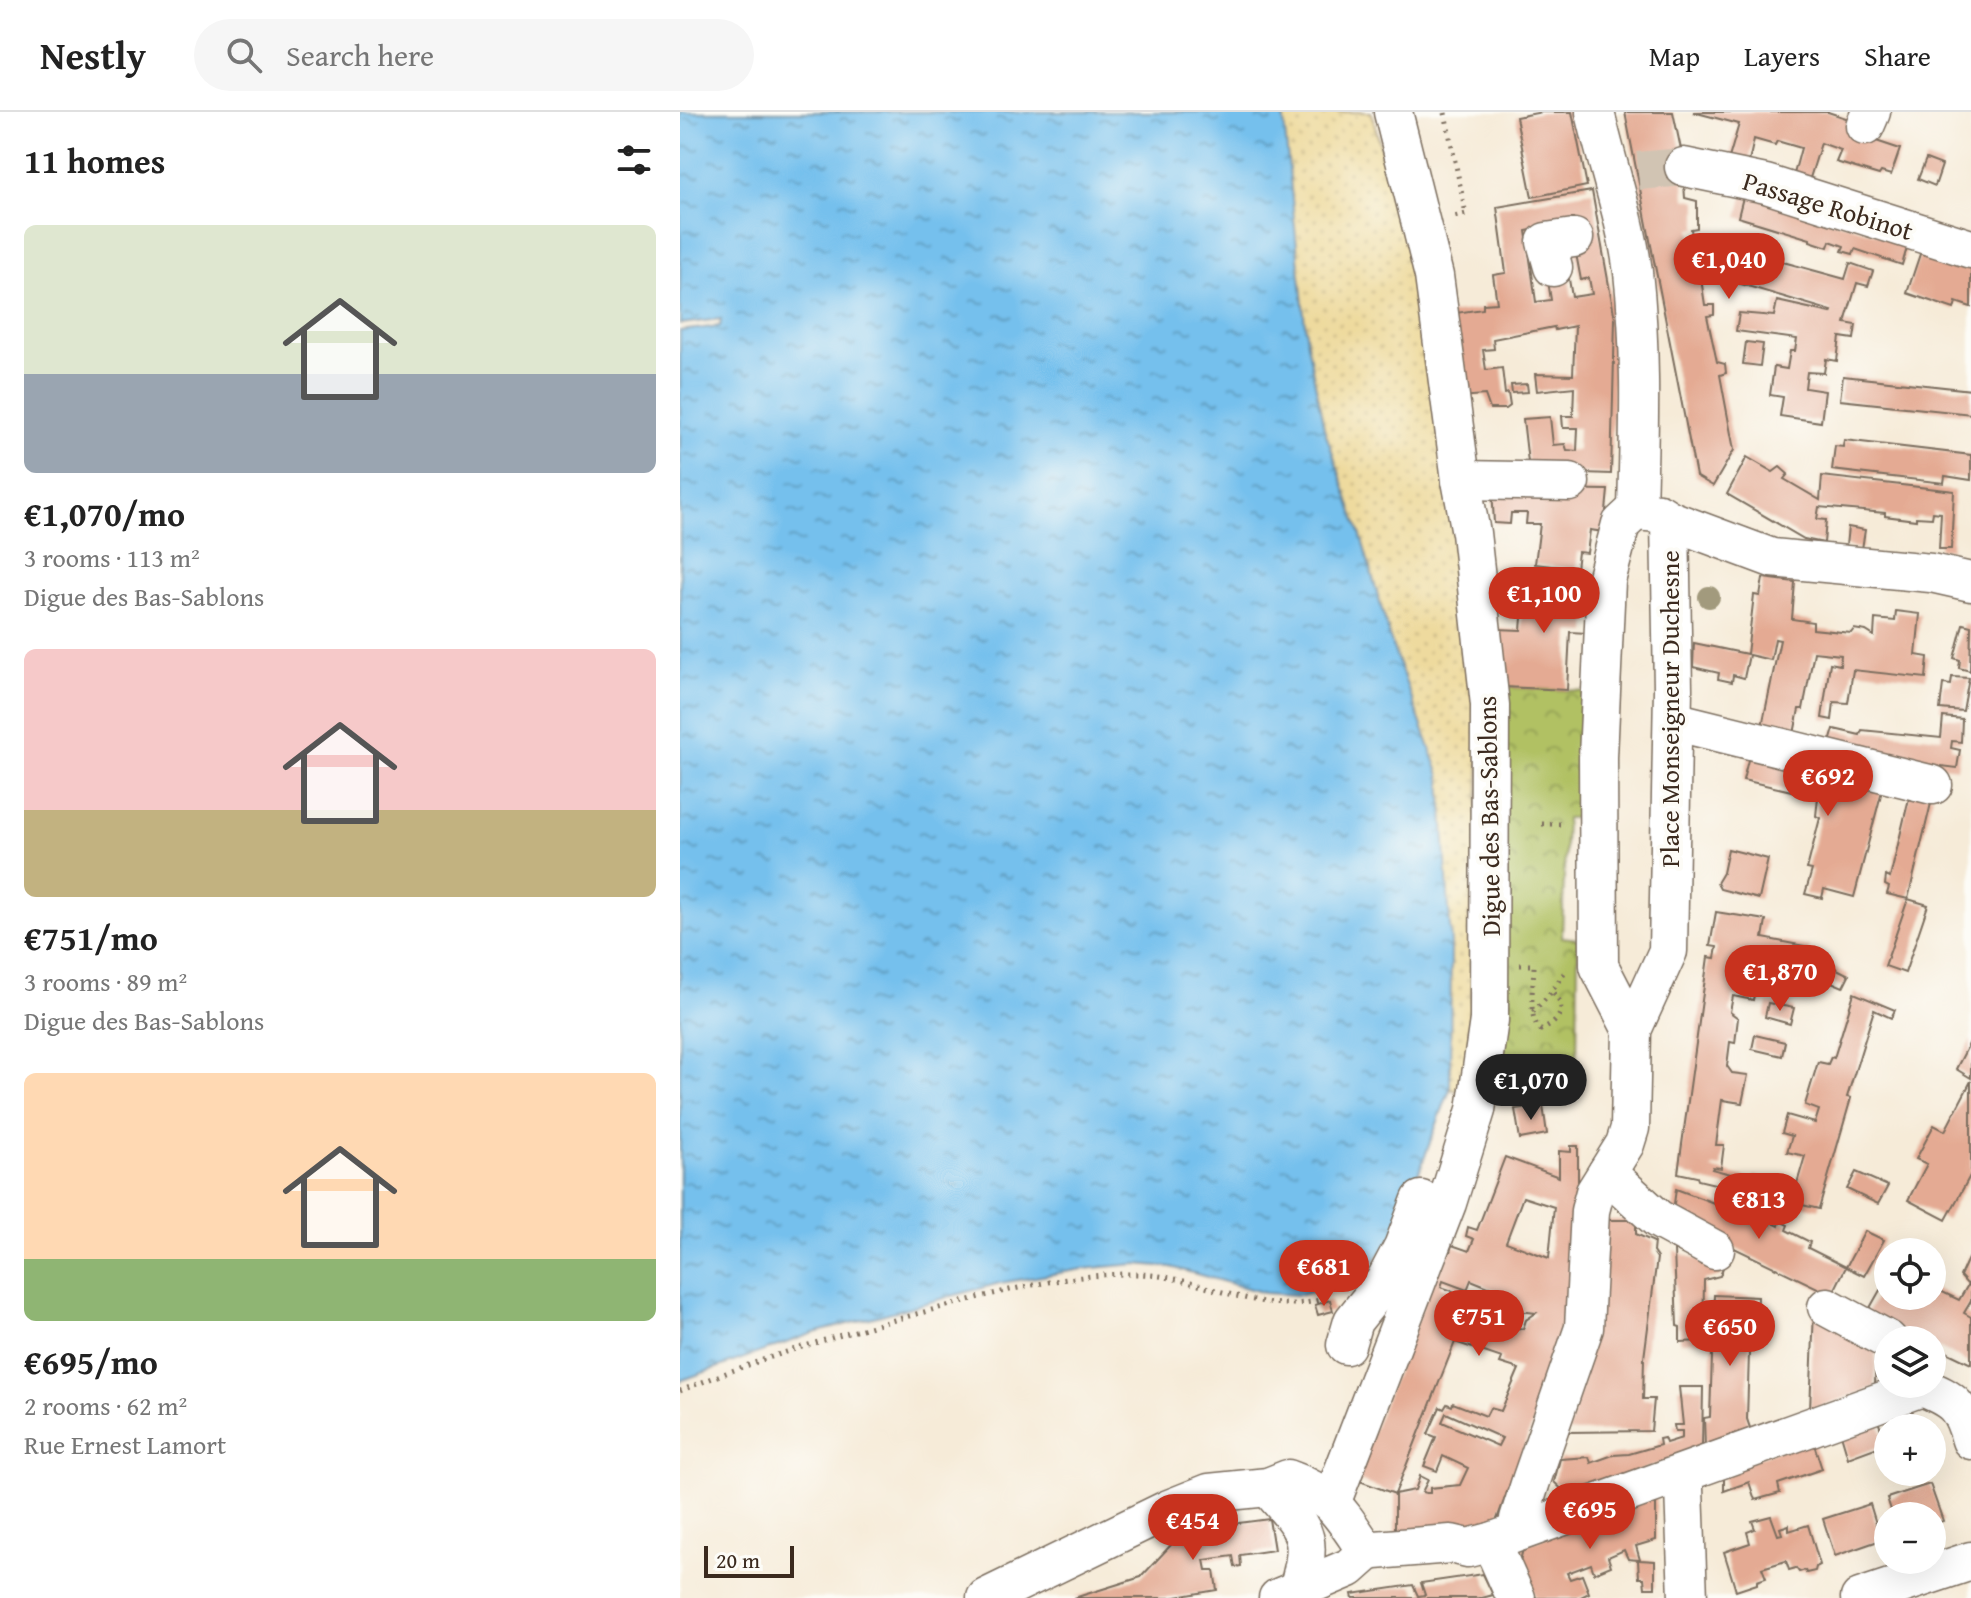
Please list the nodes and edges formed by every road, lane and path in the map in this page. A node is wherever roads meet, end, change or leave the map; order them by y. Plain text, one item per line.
1 (1393, 112) edge
2 (1595, 112) edge
3 (1445, 113) edge
4 (1684, 167) tunnel mouth
5 (1450, 203) dead end
6 (1971, 249) edge
7 (1461, 480) junction
8 (1570, 482) dead end
9 (1654, 515) junction
10 (1971, 582) edge
11 (1673, 721) junction
12 (1933, 785) dead end
13 (1542, 824) dead end
14 (1566, 824) dead end
15 (1506, 965) dead end
16 (1552, 991) dead end
17 (1632, 1030) junction
18 (1456, 1091) dead end
19 (1607, 1173) junction
20 (1715, 1250) dead end
21 (1331, 1296) dead end
22 (1827, 1307) dead end
23 (1874, 1332) edge
24 (1346, 1345) dead end
25 (680, 1391) edge
26 (1946, 1397) edge
27 (1887, 1398) edge
28 (1969, 1424) edge
29 (1682, 1474) junction
30 (1268, 1487) junction
31 (1332, 1501) junction
32 (1493, 1540) junction
33 (1358, 1560) junction
34 (1971, 1561) edge
35 (1291, 1595) edge
36 (986, 1598) edge
37 (1516, 1598) edge
38 (1688, 1598) edge
39 (1860, 1598) edge

1 - 7 street, Digue des Bas-Sablons
2 - 9 street
3 - 5 path
4 - 6 street, Passage Robinot
7 - 8 street
7 - 31 street, Digue des Bas-Sablons
9 - 10 street
9 - 11 street, Place Monseigneur Duchesne
9 - 17 street, Place Monseigneur Duchesne
11 - 12 street
11 - 17 street, Place Monseigneur Duchesne
13 - 14 path
15 - 16 path
17 - 19 street, Place Monseigneur Duchesne
18 - 24 street
19 - 20 street
19 - 32 street, Place Monseigneur Duchesne
21 - 25 path
22 - 23 street
26 - 28 street
27 - 29 street
29 - 32 street
29 - 38 street
30 - 31 street
30 - 35 street
30 - 36 street
31 - 33 street
32 - 33 street
32 - 37 street
33 - 35 street
34 - 39 street

